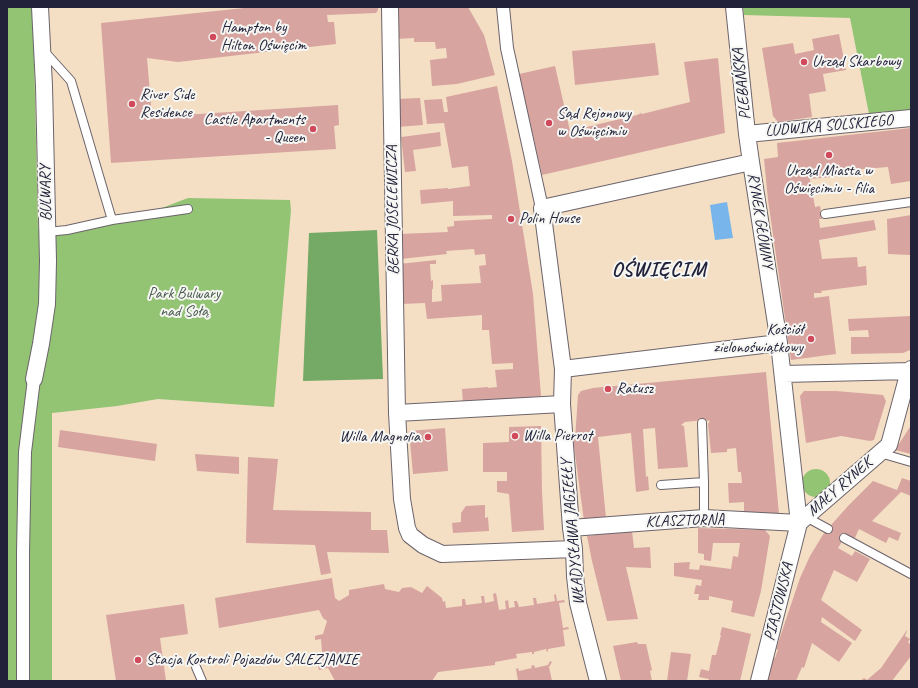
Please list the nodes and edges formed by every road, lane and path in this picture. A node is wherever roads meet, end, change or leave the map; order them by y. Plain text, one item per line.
1 (40, 7) edge
2 (390, 7) edge
3 (503, 7) edge
4 (734, 7) edge
5 (43, 50) junction
6 (911, 118) edge
7 (747, 134) junction
8 (751, 162) junction
9 (911, 202) edge
10 (542, 208) junction
11 (188, 209) dead end
12 (825, 214) dead end
13 (112, 220) junction
14 (47, 232) junction
15 (779, 343) junction
16 (563, 369) junction
17 (910, 371) edge
18 (783, 374) junction
19 (34, 379) joint
20 (562, 404) junction
21 (397, 413) junction
22 (702, 423) dead end
23 (880, 453) junction
24 (911, 462) edge
25 (704, 482) junction
26 (661, 485) dead end
27 (704, 518) junction
28 (802, 520) junction
29 (571, 528) junction
30 (828, 529) dead end
31 (844, 538) dead end
32 (574, 549) junction
33 (911, 574) edge
34 (196, 667) dead end
35 (23, 681) edge
36 (202, 681) edge
37 (598, 681) edge
38 (759, 681) edge

1 - 5 street, BULWARY
2 - 21 street, BERKA JOSELEWICZA
3 - 10 street
4 - 7 street, PLEBAŃSKA
5 - 13 lane
5 - 14 street, BULWARY
6 - 7 street, LUDWIKA SOLSKIEGO
7 - 8 street, PLEBAŃSKA
8 - 10 street, RYNEK GŁÓWNY
8 - 15 street, RYNEK GŁÓWNY
9 - 12 lane
10 - 16 street
11 - 13 lane
13 - 14 lane
14 - 19 street, BULWARY
15 - 16 street
15 - 18 street, MAŁY RYNEK
16 - 20 street
17 - 18 street
17 - 23 street, MAŁY RYNEK
18 - 28 street, MAŁY RYNEK
19 - 35 street
20 - 21 street
20 - 29 street, WŁADYSŁAWA JAGIEŁŁY
21 - 32 street, BERKA JOSELEWICZA
22 - 25 lane
23 - 24 lane
23 - 28 street, MAŁY RYNEK
25 - 26 lane
25 - 27 lane
27 - 28 street, KLASZTORNA
27 - 29 street, KLASZTORNA
28 - 30 lane
28 - 38 street, PIASTOWSKA
29 - 32 street, WŁADYSŁAWA JAGIEŁŁY
31 - 33 lane
32 - 37 street, WŁADYSŁAWA JAGIEŁŁY
34 - 36 lane

